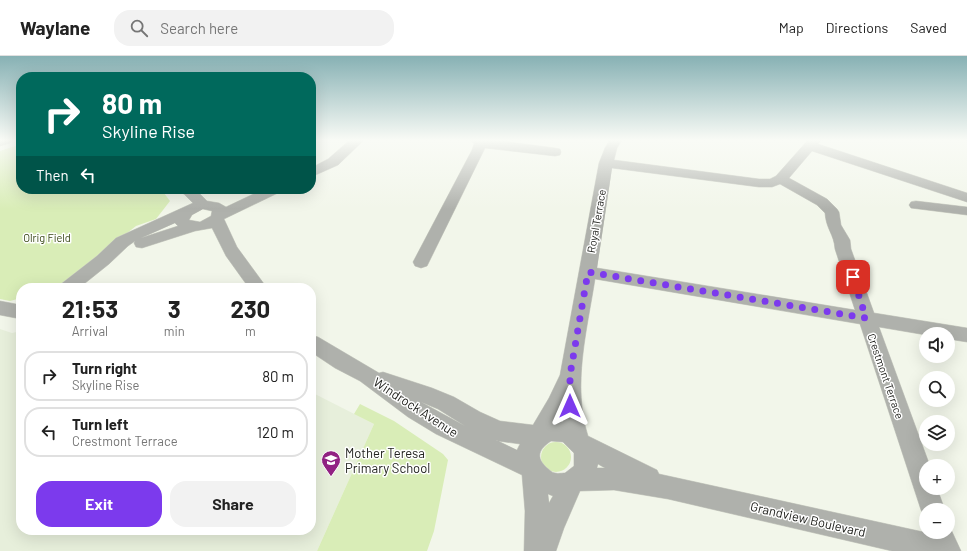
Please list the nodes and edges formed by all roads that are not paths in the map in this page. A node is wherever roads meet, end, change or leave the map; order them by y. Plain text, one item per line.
1 (331, 163) edge
2 (468, 163) edge
3 (606, 163) joint
4 (795, 163) edge
5 (869, 163) edge
6 (316, 170) edge
7 (781, 179) junction
8 (182, 194) edge
9 (192, 194) edge
10 (249, 194) edge
11 (261, 194) edge
12 (967, 198) edge
13 (916, 205) dead end
14 (212, 211) junction
15 (967, 211) edge
16 (191, 219) junction
17 (231, 252) junction
18 (421, 262) dead end
19 (588, 272) junction
20 (73, 283) edge
21 (254, 283) edge
22 (0, 308) edge
23 (16, 311) edge
24 (866, 318) junction
25 (967, 334) edge
26 (316, 345) edge
27 (367, 375) junction
28 (570, 375) junction
29 (539, 435) junction
30 (579, 442) junction
31 (531, 469) junction
32 (574, 482) junction
33 (668, 487) junction
34 (931, 503) edge
35 (943, 539) edge
36 (537, 551) edge
37 (543, 551) edge
38 (947, 551) edge

1 - 6 street
2 - 18 street
3 - 7 street
3 - 19 street, Royal Terrace
4 - 7 street
5 - 12 street
7 - 24 street, Crestmont Terrace
8 - 16 street
9 - 14 street
10 - 14 street
11 - 14 street
13 - 15 street
14 - 16 street
14 - 16 street
14 - 17 street
16 - 17 street
16 - 20 street
17 - 21 street
19 - 24 street
19 - 28 street, Royal Terrace
22 - 23 street
24 - 25 street
24 - 34 street, Crestmont Terrace
26 - 27 street, Windrock Avenue
27 - 29 street, Windrock Avenue
27 - 31 street, Windrock Avenue
28 - 29 street, Royal Terrace
28 - 30 street, Royal Terrace
29 - 30 street
29 - 31 street
30 - 32 street
30 - 33 street, Grandview Boulevard
31 - 32 street
31 - 36 street
32 - 33 street, Grandview Boulevard
32 - 37 street
33 - 38 street, Grandview Boulevard
35 - 38 street

